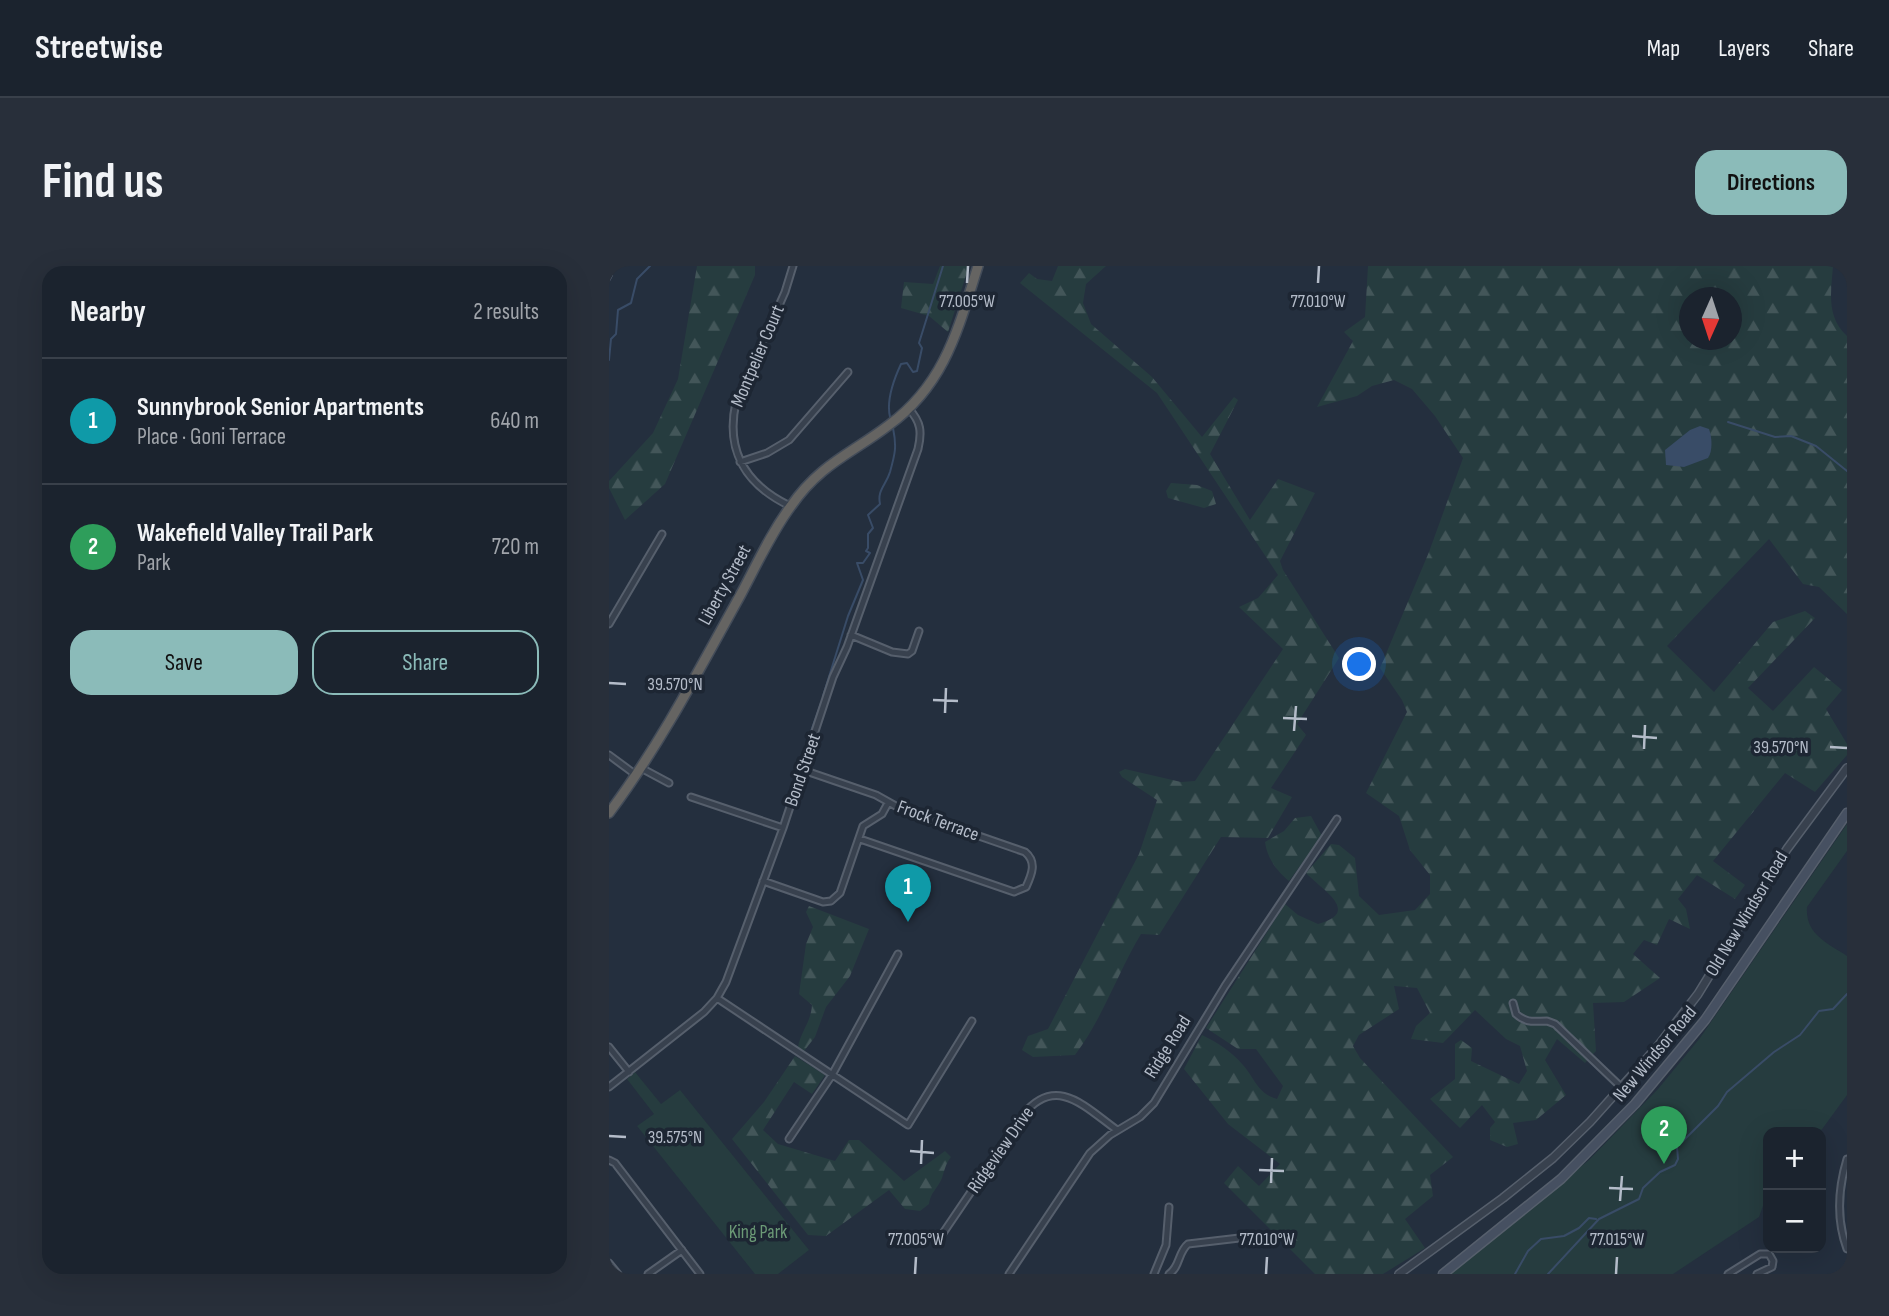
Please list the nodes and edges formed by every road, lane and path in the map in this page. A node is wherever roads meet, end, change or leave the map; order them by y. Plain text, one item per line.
1 (793, 266) edge
2 (978, 266) edge
3 (848, 372) dead end
4 (909, 409) junction
5 (740, 462) junction
6 (790, 506) junction
7 (662, 534) dead end
8 (609, 624) edge
9 (919, 631) dead end
10 (851, 635) junction
11 (609, 755) edge
12 (1847, 768) edge
13 (803, 770) junction
14 (639, 771) junction
15 (669, 783) dead end
16 (691, 797) dead end
17 (888, 803) junction
18 (609, 813) edge
19 (1847, 813) edge
20 (1337, 819) dead end
21 (783, 828) junction
22 (860, 839) junction
23 (763, 881) junction
24 (898, 954) dead end
25 (717, 998) junction
26 (1513, 1003) dead end
27 (972, 1021) dead end
28 (609, 1047) edge
29 (629, 1072) junction
30 (832, 1075) junction
31 (609, 1087) edge
32 (1621, 1087) junction
33 (1117, 1130) junction
34 (789, 1139) dead end
35 (1847, 1158) edge
36 (612, 1161) edge
37 (1169, 1207) dead end
38 (1248, 1237) dead end
39 (937, 1242) dead end
40 (1847, 1249) edge
41 (682, 1250) junction
42 (609, 1263) edge
43 (1155, 1272) edge
44 (618, 1274) edge
45 (648, 1274) edge
46 (700, 1274) edge
47 (1009, 1274) edge
48 (1167, 1274) edge
49 (1399, 1274) edge
50 (1443, 1274) edge
51 (1728, 1274) edge
52 (1757, 1274) edge

1 - 5 street, Montpelier Court
2 - 4 highway
3 - 5 street
4 - 6 highway, Liberty Street
4 - 10 street, Bond Street
5 - 6 street, Montpelier Court
6 - 14 highway, Liberty Street
7 - 8 street
9 - 10 street
10 - 13 street, Bond Street
11 - 14 street
12 - 32 street, Old New Windsor Road
13 - 17 street, Frock Terrace
13 - 21 street, Bond Street
14 - 15 street
14 - 18 highway, Liberty Street
16 - 21 street
17 - 22 street
17 - 22 street, Frock Terrace
19 - 50 main road, New Windsor Road
20 - 33 street, Ridge Road
21 - 23 street, Bond Street
22 - 23 street
23 - 25 street, Bond Street
24 - 30 street
25 - 29 street, Bond Street
25 - 30 street
26 - 32 street
27 - 30 street
28 - 29 street
29 - 31 street, Bond Street
30 - 34 street
32 - 49 street, Old New Windsor Road
33 - 39 street, Ridgeview Drive
33 - 47 street, Ridge Road
35 - 40 street
36 - 41 street
37 - 43 street
38 - 48 street
41 - 45 street
41 - 46 street
42 - 44 street
43 - 48 street
51 - 52 street

